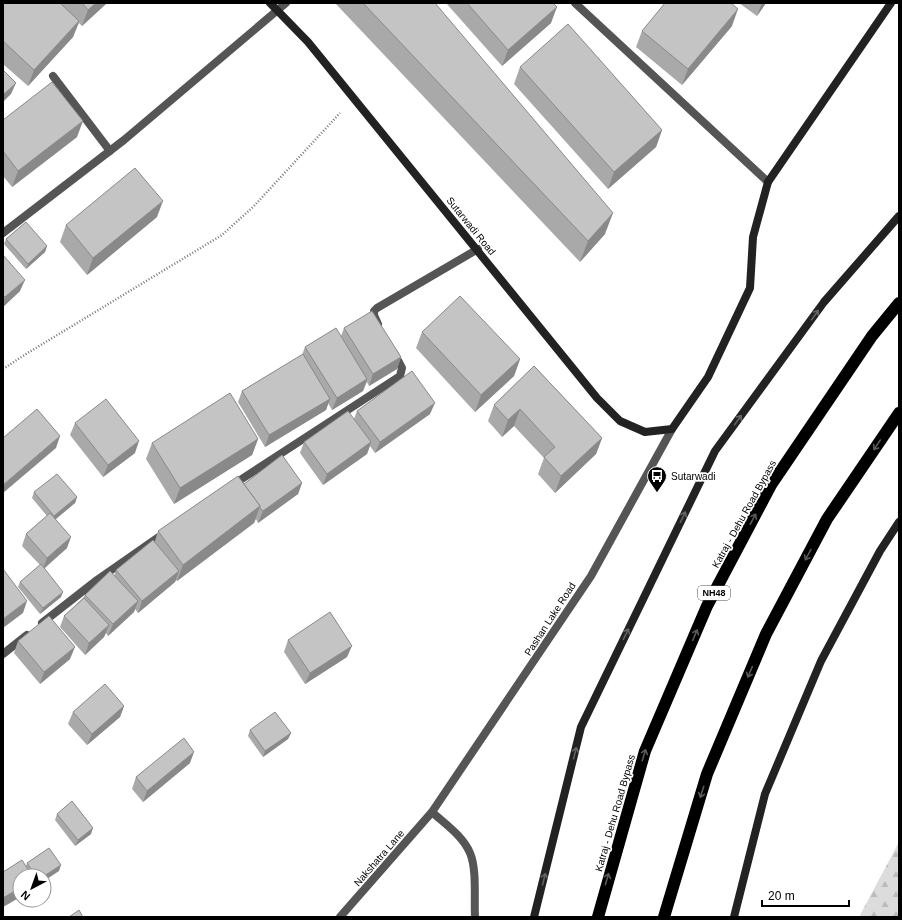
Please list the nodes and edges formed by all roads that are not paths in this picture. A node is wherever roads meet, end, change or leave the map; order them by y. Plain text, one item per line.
1 (270, 3) edge
2 (286, 3) edge
3 (575, 3) edge
4 (891, 3) edge
5 (277, 10) junction
6 (53, 76) dead end
7 (110, 151) junction
8 (768, 182) junction
9 (899, 216) edge
10 (3, 233) edge
11 (478, 249) junction
12 (899, 303) edge
13 (383, 333) edge
14 (391, 347) edge
15 (899, 413) edge
16 (672, 429) junction
17 (224, 491) edge
18 (899, 522) edge
19 (168, 531) edge
20 (3, 654) edge
21 (432, 812) junction
22 (340, 917) edge
23 (474, 917) edge
24 (534, 917) edge
25 (598, 917) edge
26 (664, 917) edge
27 (734, 917) edge

1 - 5 street, Sutarwadi Road
2 - 5 street
3 - 8 street
4 - 8 street
5 - 7 street
5 - 11 street, Sutarwadi Road
6 - 7 street
7 - 10 street
8 - 16 street
24 -> 9 street
11 - 13 street
11 - 16 street, Sutarwadi Road
25 -> 12 highway, Katraj - Dehu Road Bypass / NH48
14 - 17 street
15 -> 26 highway
16 - 21 street, Pashan Lake Road
18 - 27 street
19 - 20 street
21 - 22 street, Nakshatra Lane
21 - 23 street

